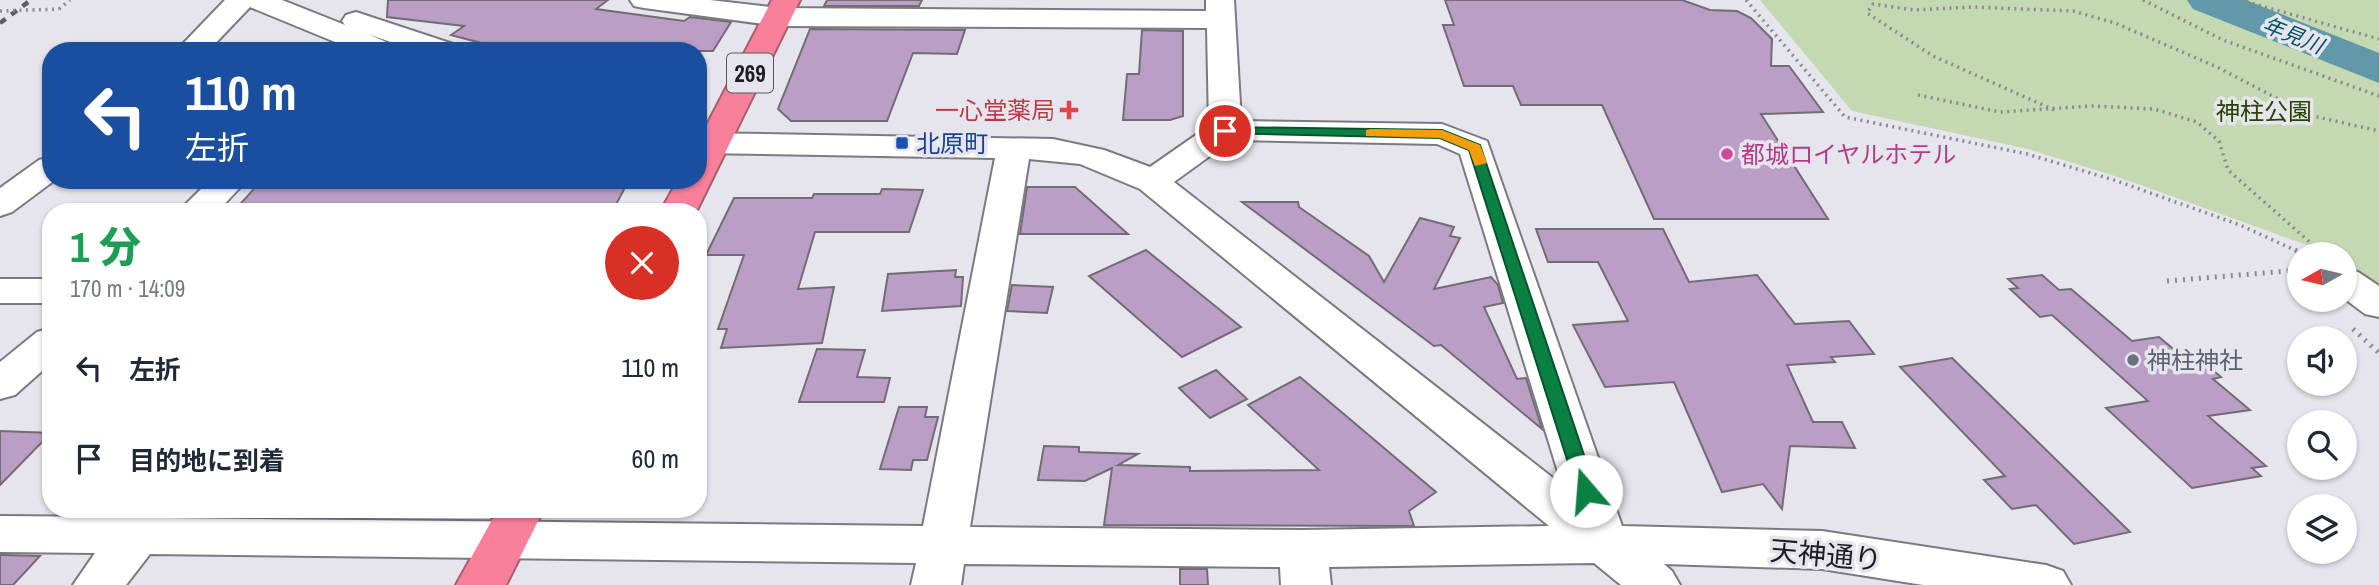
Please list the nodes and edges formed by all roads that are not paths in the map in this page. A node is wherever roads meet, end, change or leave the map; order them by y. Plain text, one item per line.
1 (241, 0) edge
2 (257, 0) edge
3 (644, 0) edge
4 (782, 8) edge
5 (1221, 10) edge
6 (336, 12) edge
7 (200, 42) edge
8 (368, 42) edge
9 (421, 42) edge
10 (1225, 131) junction
11 (707, 137) edge
12 (707, 142) edge
13 (1014, 148) junction
14 (42, 174) edge
15 (1152, 182) junction
16 (220, 189) edge
17 (206, 203) edge
18 (0, 205) edge
19 (2379, 267) edge
20 (2357, 268) edge
21 (2357, 289) edge
22 (0, 291) edge
23 (42, 291) edge
24 (2379, 305) edge
25 (42, 349) edge
26 (0, 385) edge
27 (148, 522) edge
28 (513, 524) edge
29 (0, 534) edge
30 (1611, 564) edge
31 (940, 565) edge
32 (1304, 567) edge
33 (97, 585) edge
34 (481, 585) edge
35 (1656, 585) edge
36 (2046, 585) edge

1 - 7 street
2 - 6 street
3 - 4 street
4 - 5 street
4 - 11 highway, 269
5 - 10 street
6 - 8 street
6 - 9 street
10 - 15 street
10 - 30 street
12 - 13 street
13 - 15 street
13 - 31 street
14 - 18 street
15 - 30 street
16 - 17 street
19 - 20 street
21 - 24 street
22 - 23 street
25 - 26 street
27 - 28 street, 天神通り
27 - 29 street, 天神通り
27 - 33 street
28 - 31 street, 天神通り
28 - 34 highway
30 - 32 street, 天神通り
30 - 35 street
30 - 36 street, 天神通り
31 - 32 street, 天神通り

